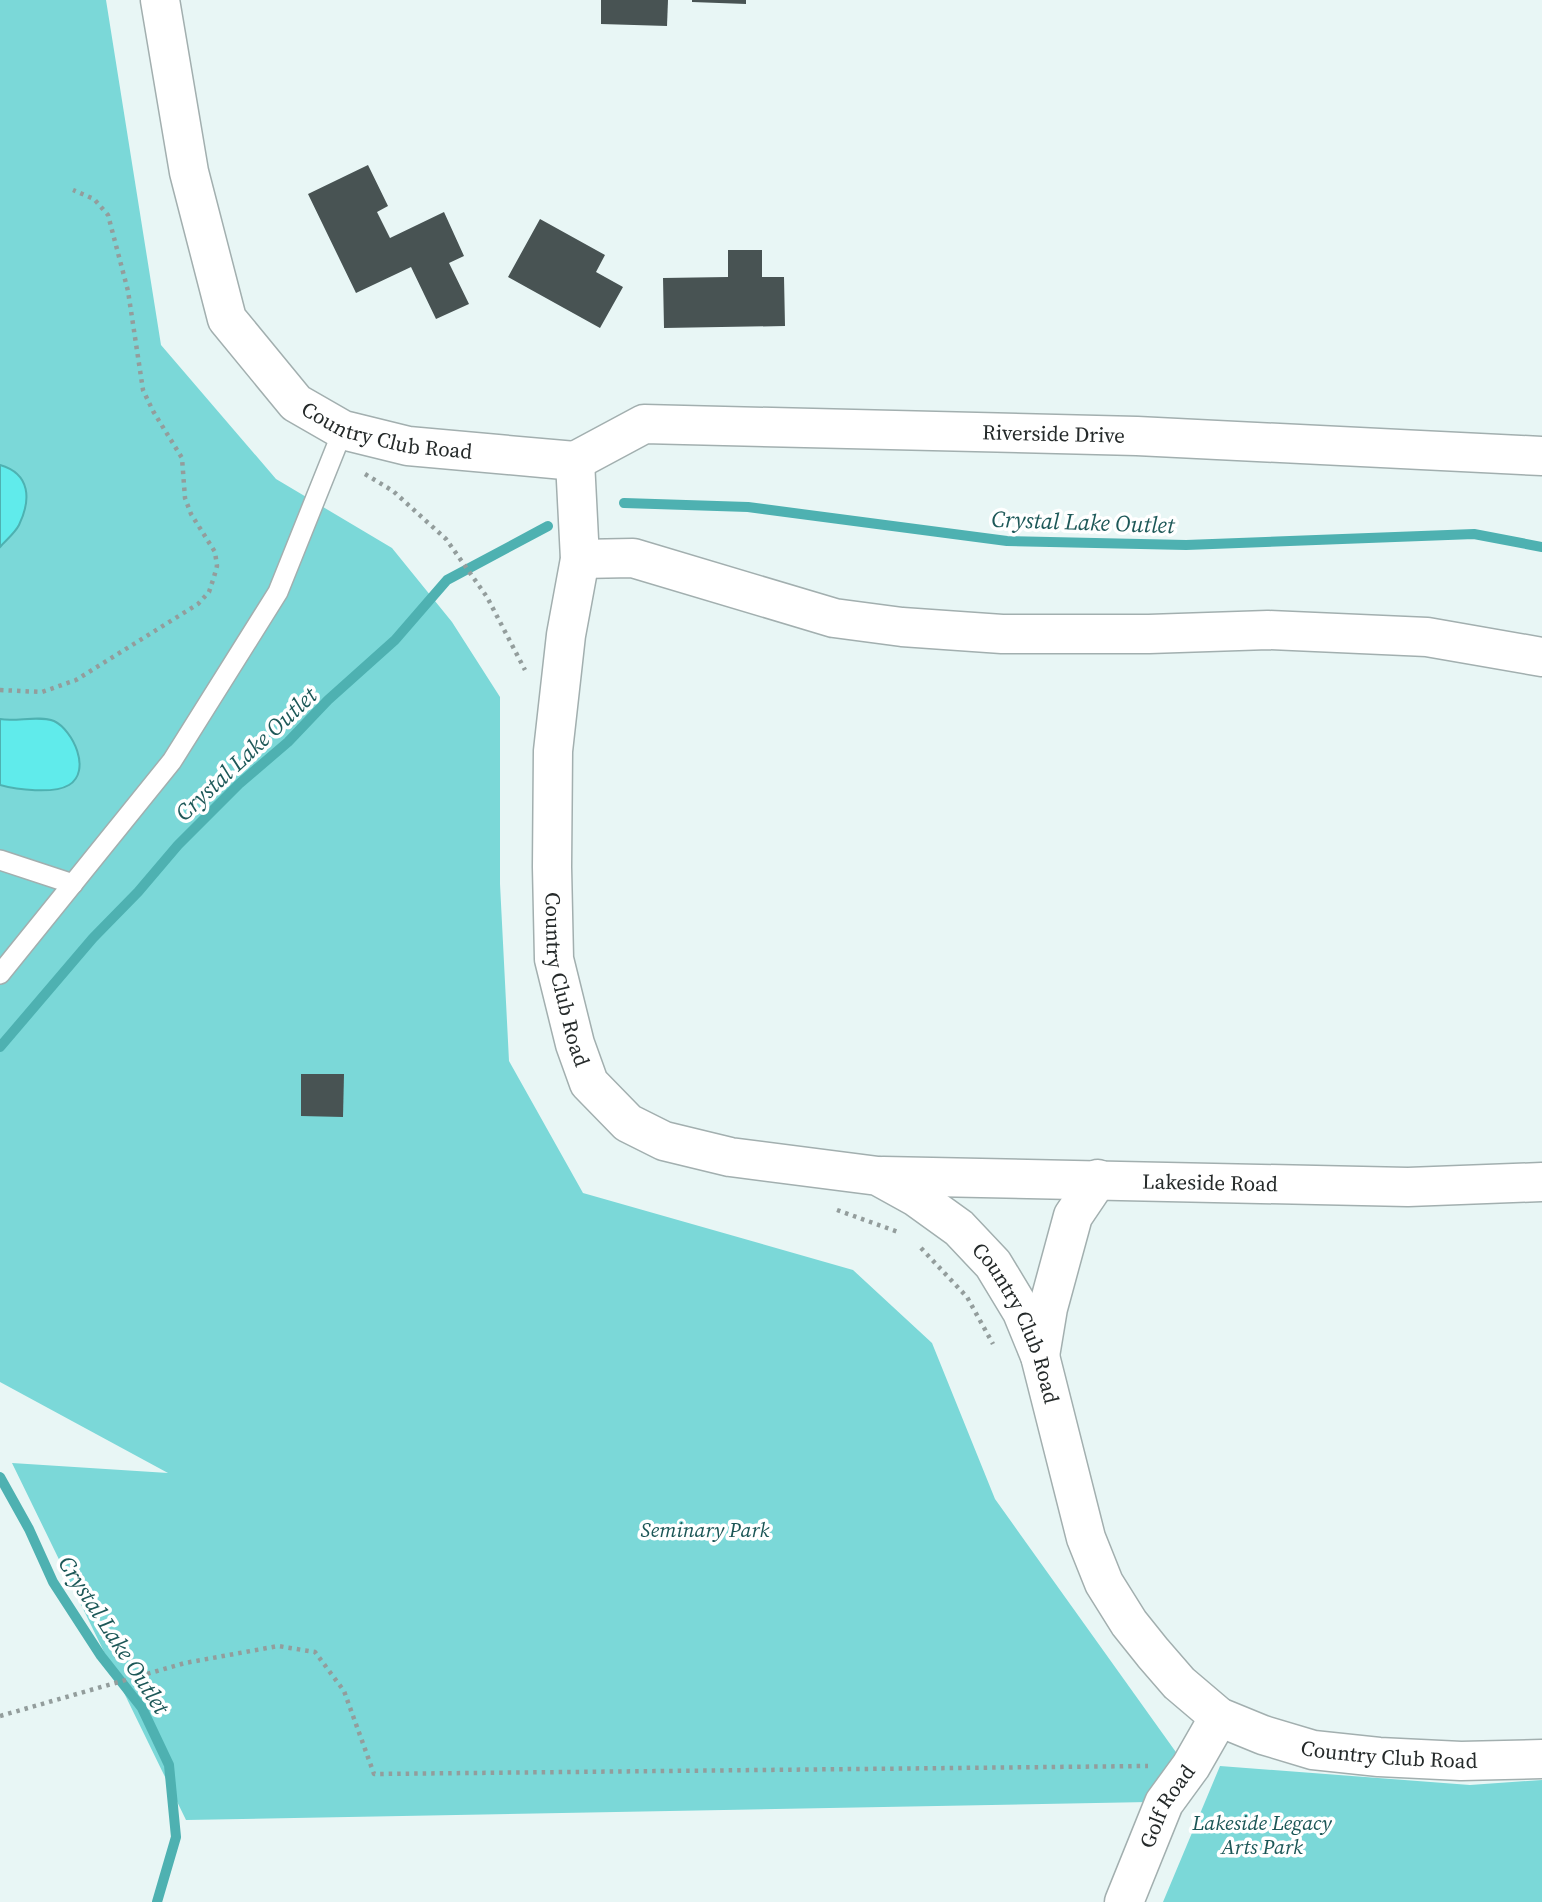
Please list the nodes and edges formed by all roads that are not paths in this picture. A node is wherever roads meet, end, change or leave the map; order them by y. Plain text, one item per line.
1 (160, 0) edge
2 (343, 430) junction
3 (1542, 456) edge
4 (575, 461) junction
5 (580, 559) junction
6 (1542, 657) edge
7 (0, 860) edge
8 (73, 884) junction
9 (4, 964) edge
10 (878, 1176) junction
11 (1098, 1179) junction
12 (1542, 1182) edge
13 (1040, 1356) junction
14 (1219, 1717) junction
15 (1542, 1759) edge
16 (1124, 1902) edge

1 - 2 street, Country Club Road
2 - 4 street, Country Club Road
2 - 8 lane
3 - 4 street, Riverside Drive
4 - 5 street, Country Club Road
5 - 6 street
5 - 10 street, Country Club Road
7 - 8 lane
8 - 9 lane
10 - 11 street, Lakeside Road
10 - 13 street, Country Club Road
11 - 12 street, Lakeside Road
11 - 13 street
13 - 14 street, Country Club Road
14 - 15 street, Country Club Road
14 - 16 street, Golf Road

